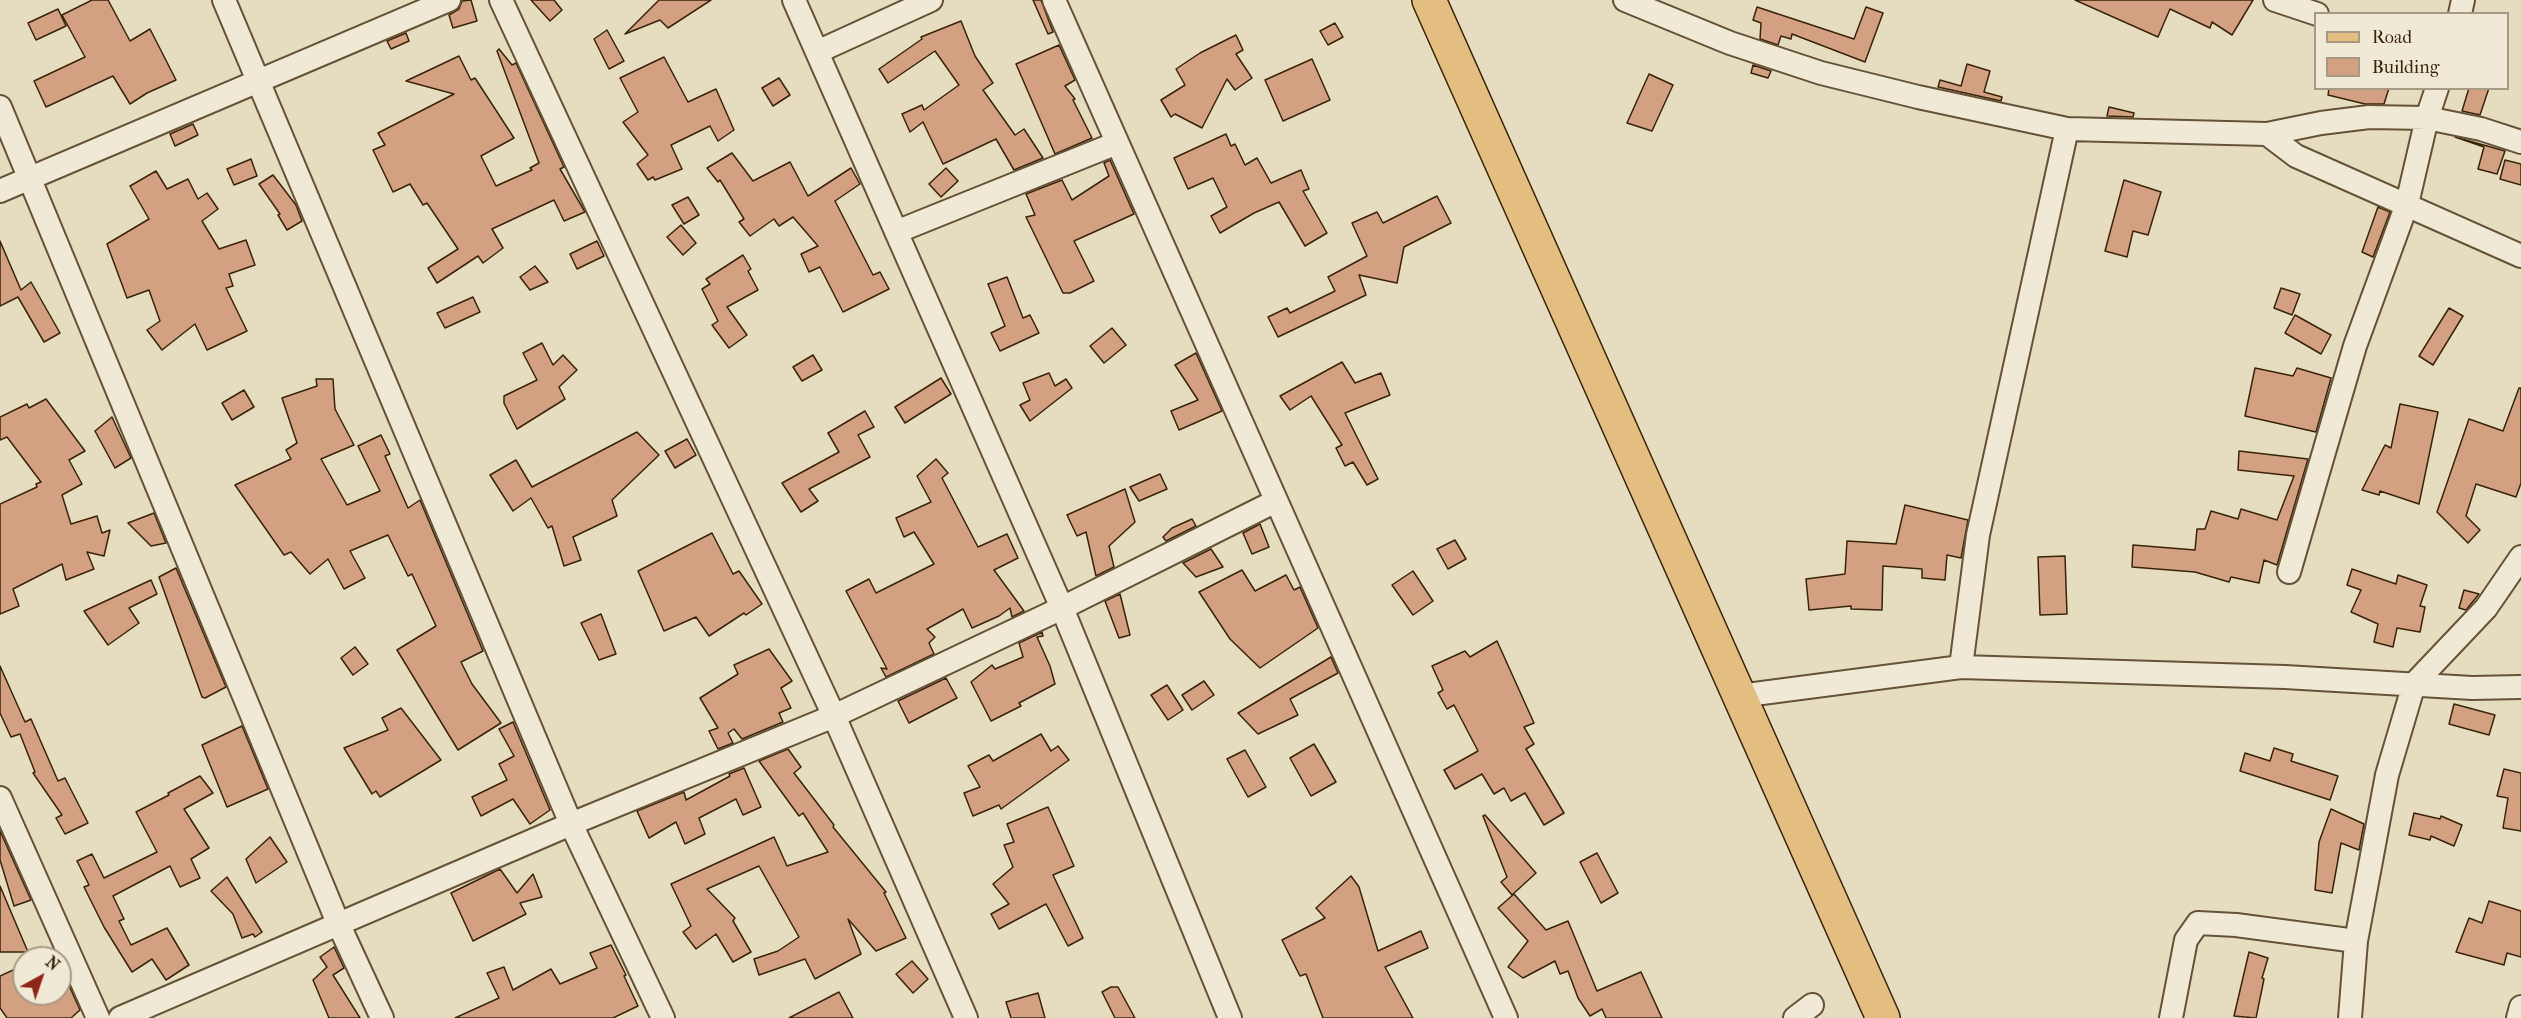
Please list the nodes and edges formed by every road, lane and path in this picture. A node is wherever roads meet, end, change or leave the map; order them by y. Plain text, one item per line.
1 (224, 0) edge
2 (449, 0) edge
3 (501, 0) edge
4 (794, 0) edge
5 (931, 0) edge
6 (1054, 0) edge
7 (1429, 0) edge
8 (1625, 0) edge
9 (2275, 0) edge
10 (2314, 13) edge
11 (816, 52) junction
12 (258, 81) junction
13 (2436, 90) edge
14 (0, 107) edge
15 (2427, 118) junction
16 (2067, 129) junction
17 (2267, 134) junction
18 (2521, 142) edge
19 (1117, 143) junction
20 (31, 178) junction
21 (0, 191) edge
22 (2406, 204) junction
23 (896, 232) junction
24 (2521, 256) edge
25 (1276, 501) junction
26 (2521, 557) edge
27 (2289, 572) dead end
28 (1062, 608) junction
29 (1961, 667) junction
30 (2414, 684) junction
31 (2521, 687) edge
32 (1740, 696) junction
33 (834, 716) junction
34 (0, 798) edge
35 (571, 824) junction
36 (338, 923) junction
37 (2356, 941) junction
38 (2521, 1007) edge
39 (98, 1018) edge
40 (120, 1018) edge
41 (382, 1018) edge
42 (663, 1018) edge
43 (966, 1018) edge
44 (1230, 1018) edge
45 (1506, 1018) edge
46 (1883, 1018) edge
47 (2171, 1018) edge
48 (2350, 1018) edge
49 (2518, 1018) edge

1 - 12 street
2 - 12 street
3 - 33 street
4 - 11 street
5 - 11 street
6 - 19 street
7 - 32 main road
8 - 16 street
9 - 10 street
11 - 23 street
12 - 20 street
12 - 35 street
13 - 15 street
14 - 20 street
15 - 17 street
15 - 18 street
15 - 22 street
16 - 17 street
16 - 29 street
17 - 22 street
19 - 23 street
19 - 25 street
20 - 21 street
20 - 36 street
22 - 24 street
22 - 27 street
23 - 28 street
25 - 28 street
25 - 45 street
26 - 30 street
28 - 33 street
28 - 44 street
29 - 30 street
29 - 32 street
30 - 31 street
30 - 37 street
32 - 46 main road
33 - 35 street
33 - 43 street
34 - 39 street
35 - 36 street
35 - 42 street
36 - 40 street
36 - 41 street
37 - 47 street
37 - 48 street
38 - 49 street

